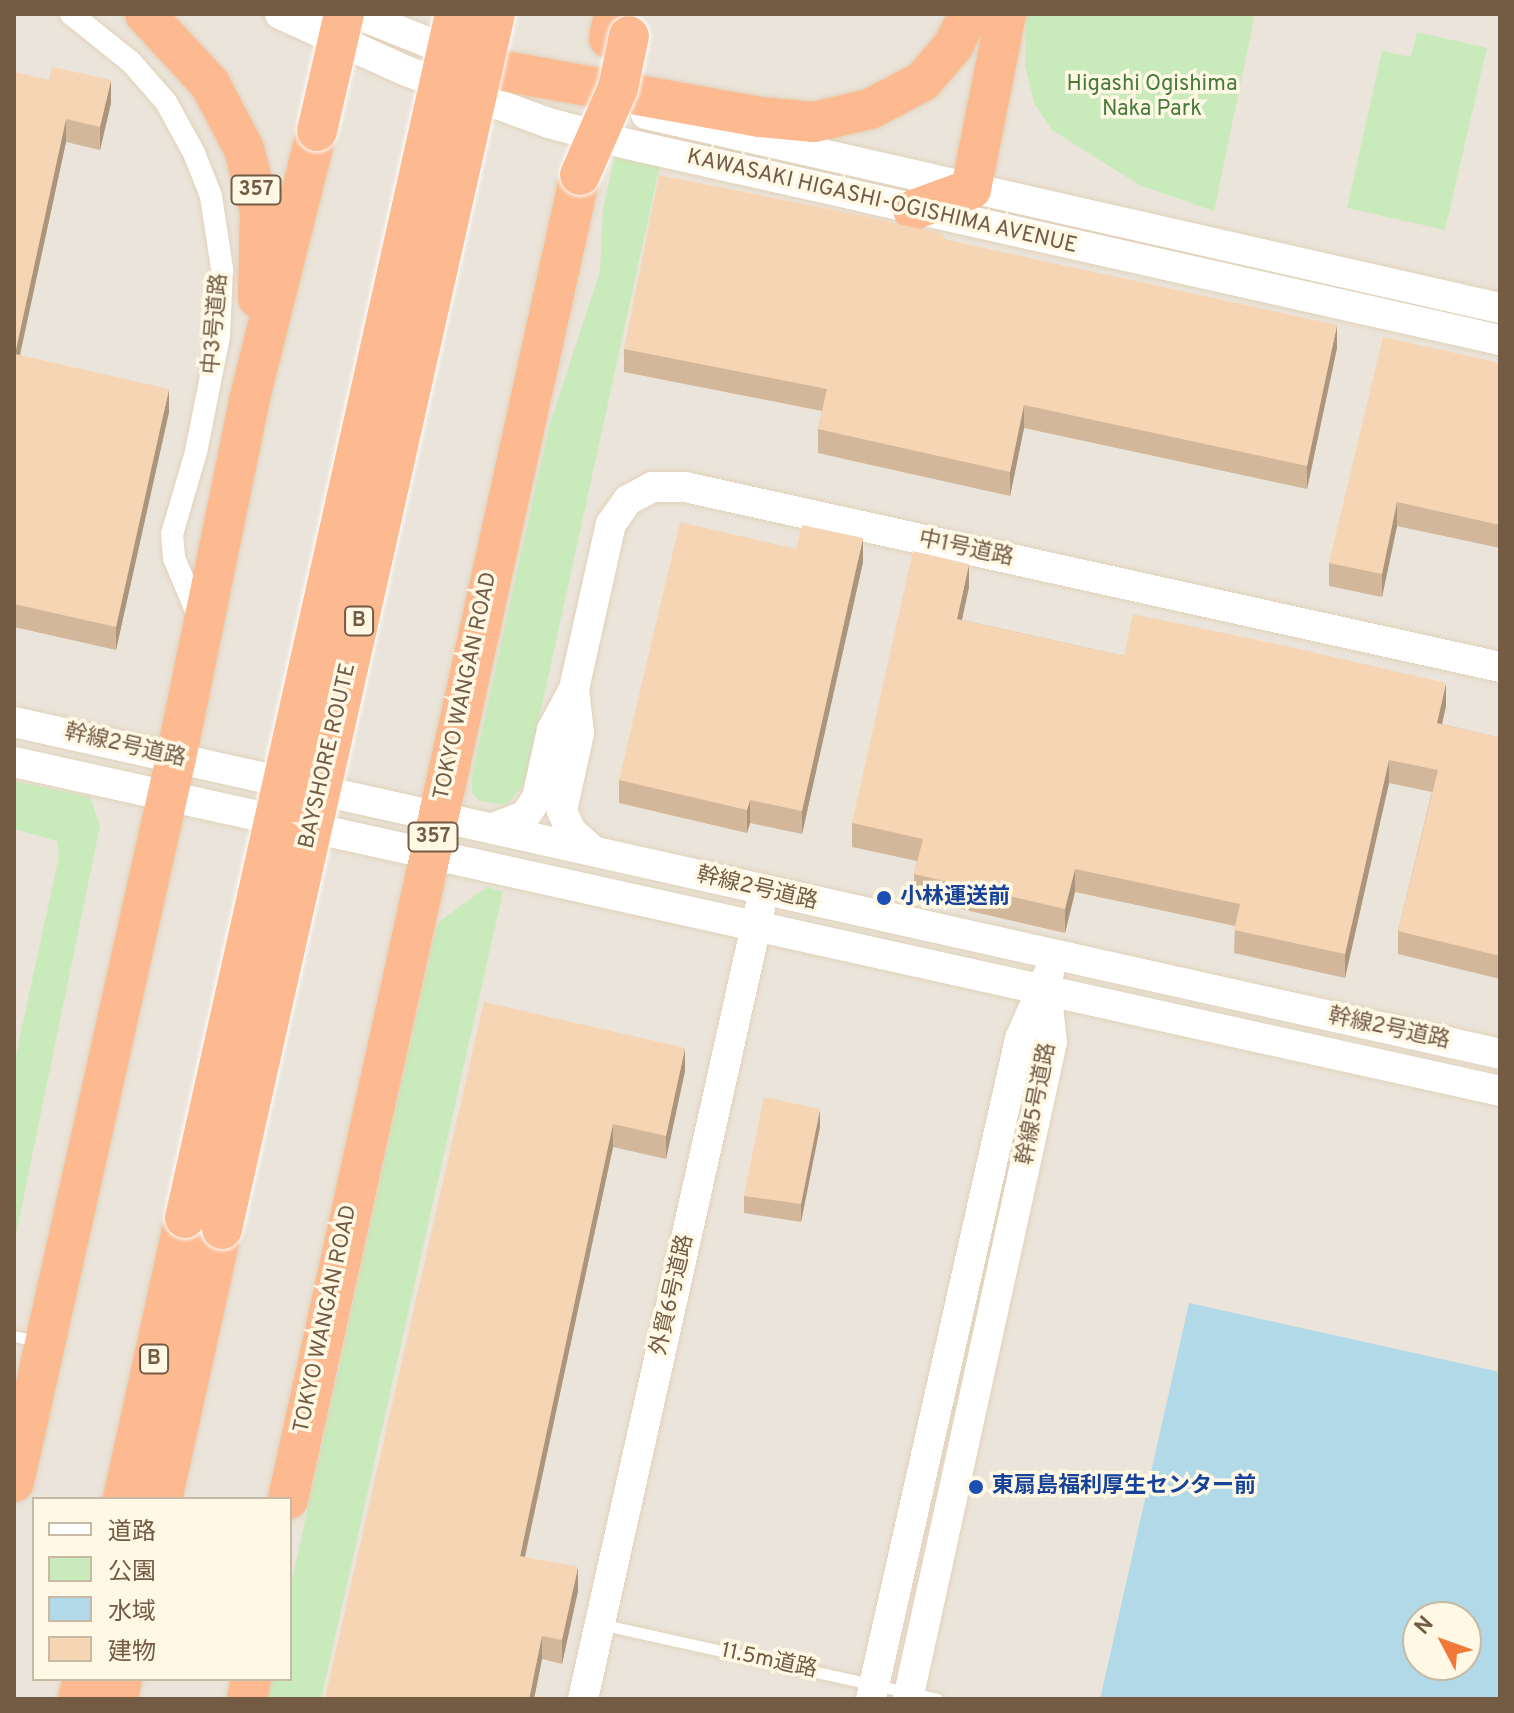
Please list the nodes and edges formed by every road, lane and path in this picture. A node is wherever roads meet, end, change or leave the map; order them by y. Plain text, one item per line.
1 (71, 14) edge
2 (145, 14) edge
3 (280, 14) edge
4 (344, 14) edge
5 (357, 14) edge
6 (455, 14) edge
7 (495, 14) edge
8 (969, 14) edge
9 (1006, 14) edge
10 (621, 26) edge
11 (504, 71) junction
12 (971, 189) junction
13 (913, 210) junction
14 (1500, 308) edge
15 (1500, 340) edge
16 (249, 401) junction
17 (204, 629) junction
18 (1500, 667) edge
19 (574, 689) junction
20 (14, 722) edge
21 (176, 758) junction
22 (14, 762) edge
23 (166, 797) junction
24 (493, 828) junction
25 (433, 834) junction
26 (593, 851) junction
27 (763, 890) junction
28 (756, 925) junction
29 (1053, 955) junction
30 (1046, 989) junction
31 (1500, 1054) edge
32 (1500, 1091) edge
33 (204, 1223) junction
34 (30, 1339) edge
35 (14, 1482) edge
36 (124, 1497) edge
37 (162, 1497) edge
38 (288, 1497) edge
39 (600, 1624) junction
40 (873, 1692) edge
41 (918, 1697) edge
42 (583, 1699) edge

1 - 17 street, 中3号道路
2 - 16 highway, 357
3 - 13 street, KAWASAKI HIGASHI-OGISHIMA AVENUE
4 - 16 highway, 357, bridge
5 - 11 street, KAWASAKI HIGASHI-OGISHIMA AVENUE
6 - 33 highway, BAYSHORE ROUTE / B, bridge
7 - 33 highway, BAYSHORE ROUTE / B, bridge
8 - 11 highway
9 - 12 highway
10 - 25 highway, TOKYO WANGAN ROAD / 357, bridge
11 - 12 street, KAWASAKI HIGASHI-OGISHIMA AVENUE
12 - 13 highway
12 - 14 street, KAWASAKI HIGASHI-OGISHIMA AVENUE
13 - 15 street, KAWASAKI HIGASHI-OGISHIMA AVENUE
16 - 17 highway, 357
17 - 21 highway, 357
18 - 19 street, 中1号道路
19 - 24 street, 中1号道路
19 - 26 street, 中1号道路
20 - 21 street, 幹線2号道路
21 - 23 highway, 357
21 - 25 street, 幹線2号道路
22 - 23 street, 幹線2号道路
23 - 25 street, 幹線2号道路
23 - 34 highway, 357
24 - 25 street, 幹線2号道路
24 - 26 street, 幹線2号道路
25 - 28 street, 幹線2号道路
25 - 38 highway, TOKYO WANGAN ROAD / 357
26 - 27 street, 幹線2号道路
27 - 28 street, 外貿6号道路
27 - 29 street, 幹線2号道路
28 - 30 street, 幹線2号道路
28 - 39 street, 外貿6号道路
29 - 30 street
29 - 31 street, 幹線2号道路
30 - 32 street, 幹線2号道路
30 - 40 street, 幹線5号道路
30 - 41 street, 幹線5号道路
33 - 36 highway, BAYSHORE ROUTE / B
33 - 37 highway, BAYSHORE ROUTE / B
34 - 35 highway, 357
39 - 40 lane, 11.5m道路
39 - 42 street, 外貿6号道路
40 - 41 lane, 11.5m道路

